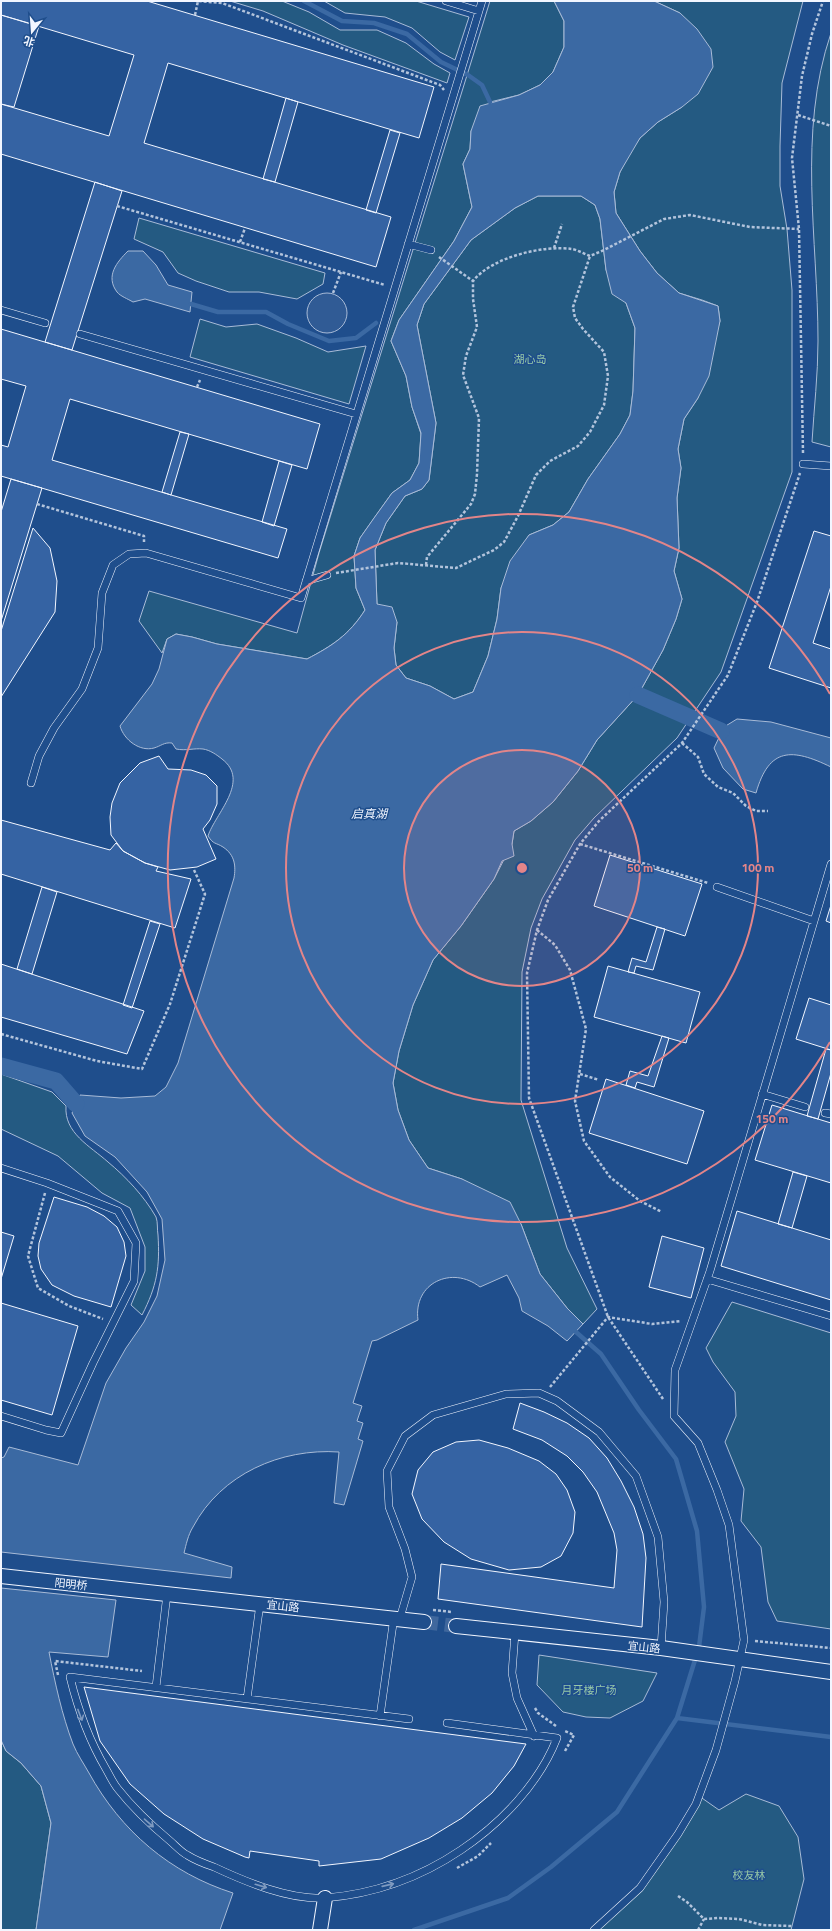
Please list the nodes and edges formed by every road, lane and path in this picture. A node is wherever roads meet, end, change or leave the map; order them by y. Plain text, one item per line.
1 (446, 1) edge
2 (482, 1) edge
3 (823, 1) edge
4 (479, 11) junction
5 (195, 16) dead end
6 (452, 100) junction
7 (798, 115) junction
8 (831, 126) edge
9 (117, 206) dead end
10 (562, 224) dead end
11 (245, 228) dead end
12 (798, 229) junction
13 (240, 242) junction
14 (408, 244) junction
15 (554, 248) junction
16 (430, 250) joint
17 (590, 256) junction
18 (341, 272) junction
19 (473, 281) junction
20 (395, 287) junction
21 (333, 293) dead end
22 (1, 310) edge
23 (45, 323) dead end
24 (80, 334) dead end
25 (356, 414) junction
26 (803, 464) junction
27 (831, 466) edge
28 (36, 504) dead end
29 (146, 553) junction
30 (426, 565) junction
31 (327, 575) joint
32 (306, 581) junction
33 (682, 743) junction
34 (31, 783) dead end
35 (768, 811) dead end
36 (580, 844) junction
37 (831, 864) edge
38 (194, 870) dead end
39 (717, 887) joint
40 (814, 921) junction
41 (537, 930) junction
42 (1, 1034) edge
43 (580, 1074) junction
44 (599, 1080) dead end
45 (762, 1094) junction
46 (805, 1107) dead end
47 (1, 1168) edge
48 (47, 1183) junction
49 (662, 1212) dead end
50 (707, 1279) junction
51 (831, 1316) edge
52 (608, 1317) junction
53 (693, 1318) junction
54 (113, 1323) junction
55 (543, 1395) junction
56 (1, 1416) edge
57 (674, 1416) junction
58 (1, 1576) edge
59 (142, 1591) joint
60 (168, 1594) junction
61 (260, 1604) junction
62 (397, 1618) junction
63 (424, 1622) tunnel mouth
64 (456, 1626) tunnel mouth
65 (515, 1633) junction
66 (744, 1640) junction
67 (831, 1648) edge
68 (667, 1649) junction
69 (740, 1660) junction
70 (142, 1671) dead end
71 (831, 1672) edge
72 (60, 1681) dead end
73 (156, 1687) junction
74 (246, 1698) junction
75 (534, 1706) dead end
76 (380, 1716) junction
77 (409, 1719) dead end
78 (447, 1723) dead end
79 (534, 1736) junction
80 (562, 1756) dead end
81 (493, 1842) dead end
82 (451, 1871) dead end
83 (678, 1896) dead end
84 (324, 1898) junction
85 (704, 1919) junction
86 (792, 1926) dead end
87 (320, 1930) edge
88 (594, 1930) edge
89 (698, 1930) edge

1 - 4 lane
2 - 4 lane
3 - 7 path
4 - 6 lane
5 - 6 path
6 - 14 lane
7 - 8 path
7 - 12 path
9 - 13 path
10 - 15 path
11 - 13 path
12 - 17 path
12 - 26 path
13 - 18 path
14 - 16 lane
14 - 20 lane
15 - 17 path
15 - 19 path
16 - 19 path
17 - 30 path
18 - 20 path
18 - 21 path
19 - 30 path
20 - 25 lane
22 - 23 lane
24 - 25 lane
25 - 32 lane
26 - 27 lane
26 - 33 path
28 - 29 path
29 - 32 lane
29 - 34 lane
30 - 31 path
31 - 32 lane
33 - 35 path
33 - 36 path
36 - 39 path
36 - 41 path
37 - 40 lane
38 - 42 path
39 - 40 lane
40 - 45 lane
41 - 43 path
41 - 52 path
43 - 44 path
43 - 49 path
45 - 46 lane
45 - 50 lane
47 - 48 lane
48 - 54 path
48 - 54 lane
50 - 51 lane
50 - 53 lane
52 - 53 path
52 - 55 path
52 - 57 path
53 - 57 lane
54 - 56 lane
55 - 62 lane
55 - 68 lane
57 - 66 lane
58 - 59 street, 阳明桥
59 - 60 street, 宜山路
60 - 61 street, 宜山路
60 - 73 lane
61 - 62 street, 宜山路
61 - 74 lane
62 - 63 street, 宜山路
62 - 76 lane
64 - 65 street, 宜山路
65 - 68 street, 宜山路
65 - 79 lane
66 - 67 path
66 - 69 lane
68 - 69 street, 宜山路
69 - 71 street, 宜山路
69 - 88 lane
70 - 72 path
73 - 74 lane
73 -> 84 lane
74 - 76 lane
75 - 80 path
76 - 77 lane
78 - 79 lane
84 -> 79 lane
81 - 82 path
83 - 85 path
84 - 87 street
85 - 86 path
85 - 89 path

